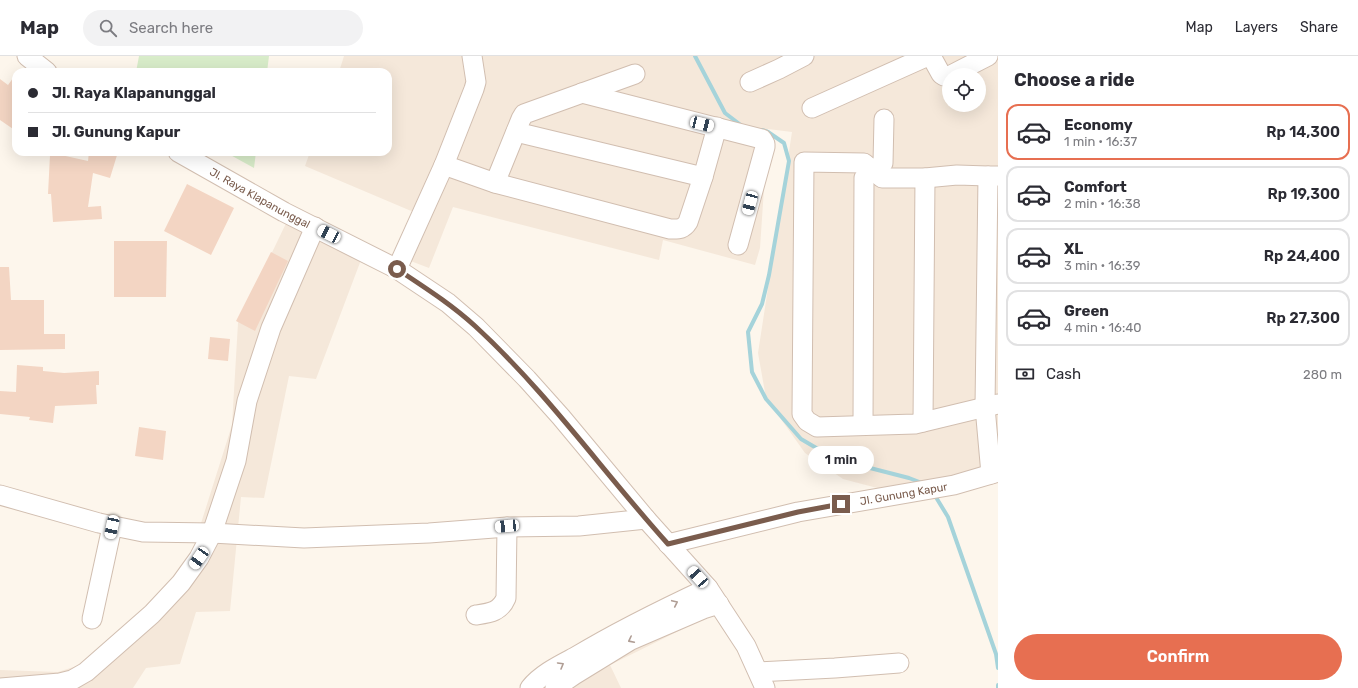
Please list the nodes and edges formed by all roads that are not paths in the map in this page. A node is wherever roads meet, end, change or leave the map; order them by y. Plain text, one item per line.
1 (27, 56) edge
2 (472, 56) edge
3 (804, 56) edge
4 (930, 56) edge
5 (988, 56) edge
6 (994, 56) edge
7 (998, 67) edge
8 (42, 68) edge
9 (964, 68) edge
10 (635, 74) dead end
11 (942, 75) edge
12 (750, 82) dead end
13 (582, 93) junction
14 (812, 108) dead end
15 (884, 119) dead end
16 (717, 127) junction
17 (516, 132) junction
18 (185, 156) edge
19 (444, 165) junction
20 (873, 170) junction
21 (993, 176) edge
22 (703, 177) junction
23 (925, 178) junction
24 (495, 183) junction
25 (315, 227) junction
26 (738, 245) dead end
27 (397, 269) junction
28 (991, 406) edge
29 (923, 422) junction
30 (863, 425) junction
31 (994, 468) edge
32 (0, 495) edge
33 (646, 518) junction
34 (507, 526) junction
35 (112, 527) junction
36 (212, 533) junction
37 (668, 544) junction
38 (708, 588) junction
39 (719, 604) junction
40 (476, 615) dead end
41 (92, 619) dead end
42 (899, 663) dead end
43 (762, 680) edge
44 (565, 685) edge
45 (0, 688) edge
46 (530, 688) edge

1 - 8 street
2 - 19 street
3 - 12 street
4 - 11 street
4 - 14 street
5 - 9 street
6 - 7 street
10 - 13 street
13 - 16 street
13 - 17 street
15 - 20 street
16 - 22 street
16 - 26 street
17 - 22 street
17 - 24 street
18 - 25 street, Jl. Raya Klapanunggal
19 - 24 street
19 - 27 street
20 - 23 street
20 - 30 street
20 - 30 street
21 - 23 street
21 - 28 street
22 - 24 street
23 - 29 street
25 - 27 street, Jl. Raya Klapanunggal
25 - 36 street
27 - 33 street, Jl. Raya Klapanunggal
28 - 29 street
28 - 31 street
29 - 30 street
31 - 37 street, Jl. Gunung Kapur
32 - 35 street
33 - 34 street
33 - 37 street, Jl. Raya Klapanunggal
34 - 36 street
34 - 40 street
35 - 36 street
35 - 41 street
36 - 45 street
37 - 38 street, Jl. Raya Klapanunggal
38 - 39 street, Jl. Raya Klapanunggal
46 -> 38 street
39 - 43 street, Jl. Raya Klapanunggal
39 -> 44 street
42 - 43 street

